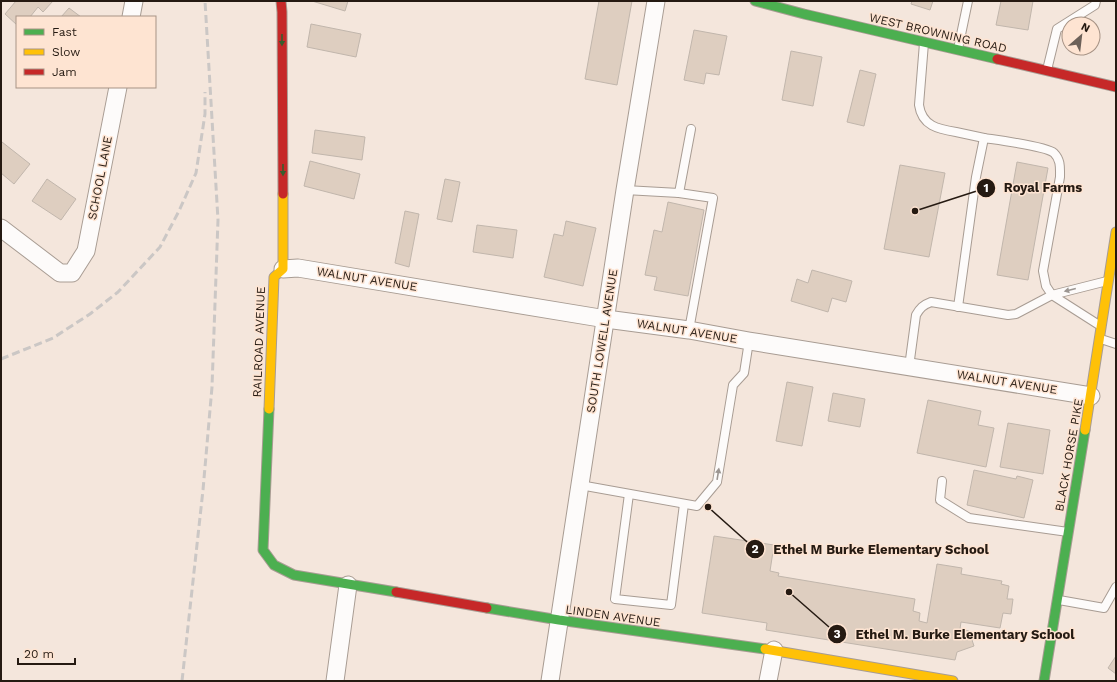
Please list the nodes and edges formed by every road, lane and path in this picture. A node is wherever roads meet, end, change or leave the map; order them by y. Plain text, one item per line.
1 (134, 1) edge
2 (281, 1) edge
3 (656, 1) edge
4 (755, 1) edge
5 (968, 1) edge
6 (1096, 1) edge
7 (131, 16) edge
8 (924, 43) junction
9 (958, 50) junction
10 (1047, 71) junction
11 (1116, 87) edge
12 (118, 88) edge
13 (691, 129) dead end
14 (984, 138) junction
15 (625, 190) junction
16 (679, 193) junction
17 (1, 228) edge
18 (1116, 232) edge
19 (283, 269) junction
20 (1108, 281) junction
21 (1052, 295) junction
22 (958, 307) junction
23 (606, 319) junction
24 (1102, 326) junction
25 (689, 330) junction
26 (1100, 339) junction
27 (749, 341) junction
28 (1116, 344) edge
29 (909, 366) junction
30 (1091, 396) junction
31 (942, 481) dead end
32 (580, 485) junction
33 (629, 494) junction
34 (684, 504) junction
35 (1068, 532) junction
36 (274, 565) joint
37 (348, 585) junction
38 (1116, 586) edge
39 (1057, 600) junction
40 (560, 620) junction
41 (774, 650) junction
42 (890, 670) junction
43 (335, 681) edge
44 (550, 681) edge
45 (768, 681) edge
46 (889, 681) edge
47 (952, 681) edge
48 (1044, 681) edge

1 - 7 street
2 -> 19 street
3 - 15 street, SOUTH LOWELL AVENUE
4 - 8 street, WEST BROWNING ROAD
5 - 9 lane
6 - 10 lane
8 - 9 street, WEST BROWNING ROAD
8 - 14 lane
9 - 10 street, WEST BROWNING ROAD
10 - 11 street, WEST BROWNING ROAD
12 - 17 street, SCHOOL LANE
13 - 16 lane
14 - 21 lane
14 - 22 lane
15 - 16 lane
15 - 23 street, SOUTH LOWELL AVENUE
16 - 25 lane
18 - 20 street, BLACK HORSE PIKE
19 - 23 street, WALNUT AVENUE
19 - 36 street, RAILROAD AVENUE
20 -> 21 lane
20 - 24 street, BLACK HORSE PIKE
21 - 22 lane
21 - 24 lane
22 - 29 lane
23 - 25 street, WALNUT AVENUE
23 - 32 street, SOUTH LOWELL AVENUE
24 - 26 street, BLACK HORSE PIKE
25 - 27 street, WALNUT AVENUE
26 - 28 lane
26 - 30 street, BLACK HORSE PIKE
27 - 29 street, WALNUT AVENUE
34 -> 27 lane
29 - 30 street, WALNUT AVENUE
30 - 35 street, BLACK HORSE PIKE
31 - 35 lane
32 - 33 lane
32 - 40 street, SOUTH LOWELL AVENUE
33 - 34 lane
33 - 34 lane
35 - 39 street, BLACK HORSE PIKE
36 - 37 street, LINDEN AVENUE
37 - 40 street, LINDEN AVENUE
37 - 43 street
38 - 39 lane
39 - 48 street, BLACK HORSE PIKE
40 - 41 street, LINDEN AVENUE
40 - 44 street, SOUTH LOWELL AVENUE
41 - 42 street, LINDEN AVENUE
41 - 45 street
42 - 46 lane
42 - 47 street, LINDEN AVENUE

